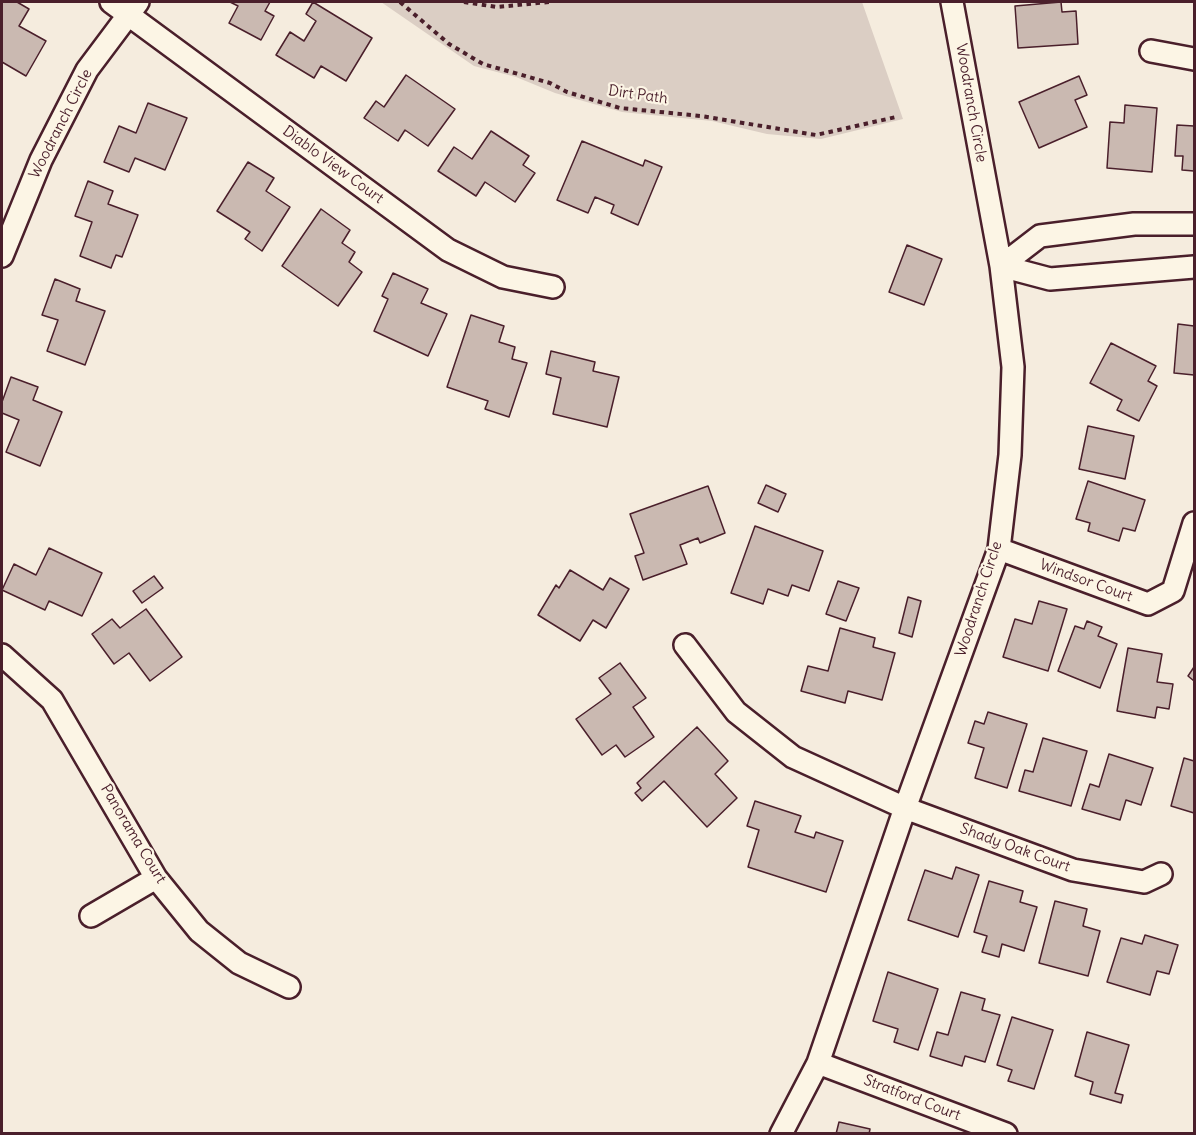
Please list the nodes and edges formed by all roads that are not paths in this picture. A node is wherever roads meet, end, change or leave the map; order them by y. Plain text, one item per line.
1 (952, 2) edge
2 (125, 5) edge
3 (1151, 51) dead end
4 (1194, 59) edge
5 (1194, 224) edge
6 (2, 256) edge
7 (1001, 266) junction
8 (1194, 267) edge
9 (553, 287) dead end
10 (1194, 523) edge
11 (999, 549) junction
12 (685, 645) dead end
13 (2, 655) edge
14 (905, 808) junction
15 (1161, 874) dead end
16 (156, 878) junction
17 (91, 916) dead end
18 (289, 987) dead end
19 (818, 1063) junction
20 (781, 1134) edge
21 (1006, 1134) edge

1 - 7 street, Woodranch Circle
2 - 6 street, Woodranch Circle
2 - 9 street, Diablo View Court
3 - 4 street
5 - 7 street
7 - 8 street
7 - 11 street, Woodranch Circle
10 - 11 street, Windsor Court
11 - 14 street, Woodranch Circle
12 - 14 street, Shady Oak Court
13 - 16 street, Panorama Court
14 - 15 street, Shady Oak Court
14 - 19 street, Woodranch Circle
16 - 17 street
16 - 18 street, Panorama Court
19 - 20 street, Woodranch Circle
19 - 21 street, Stratford Court

